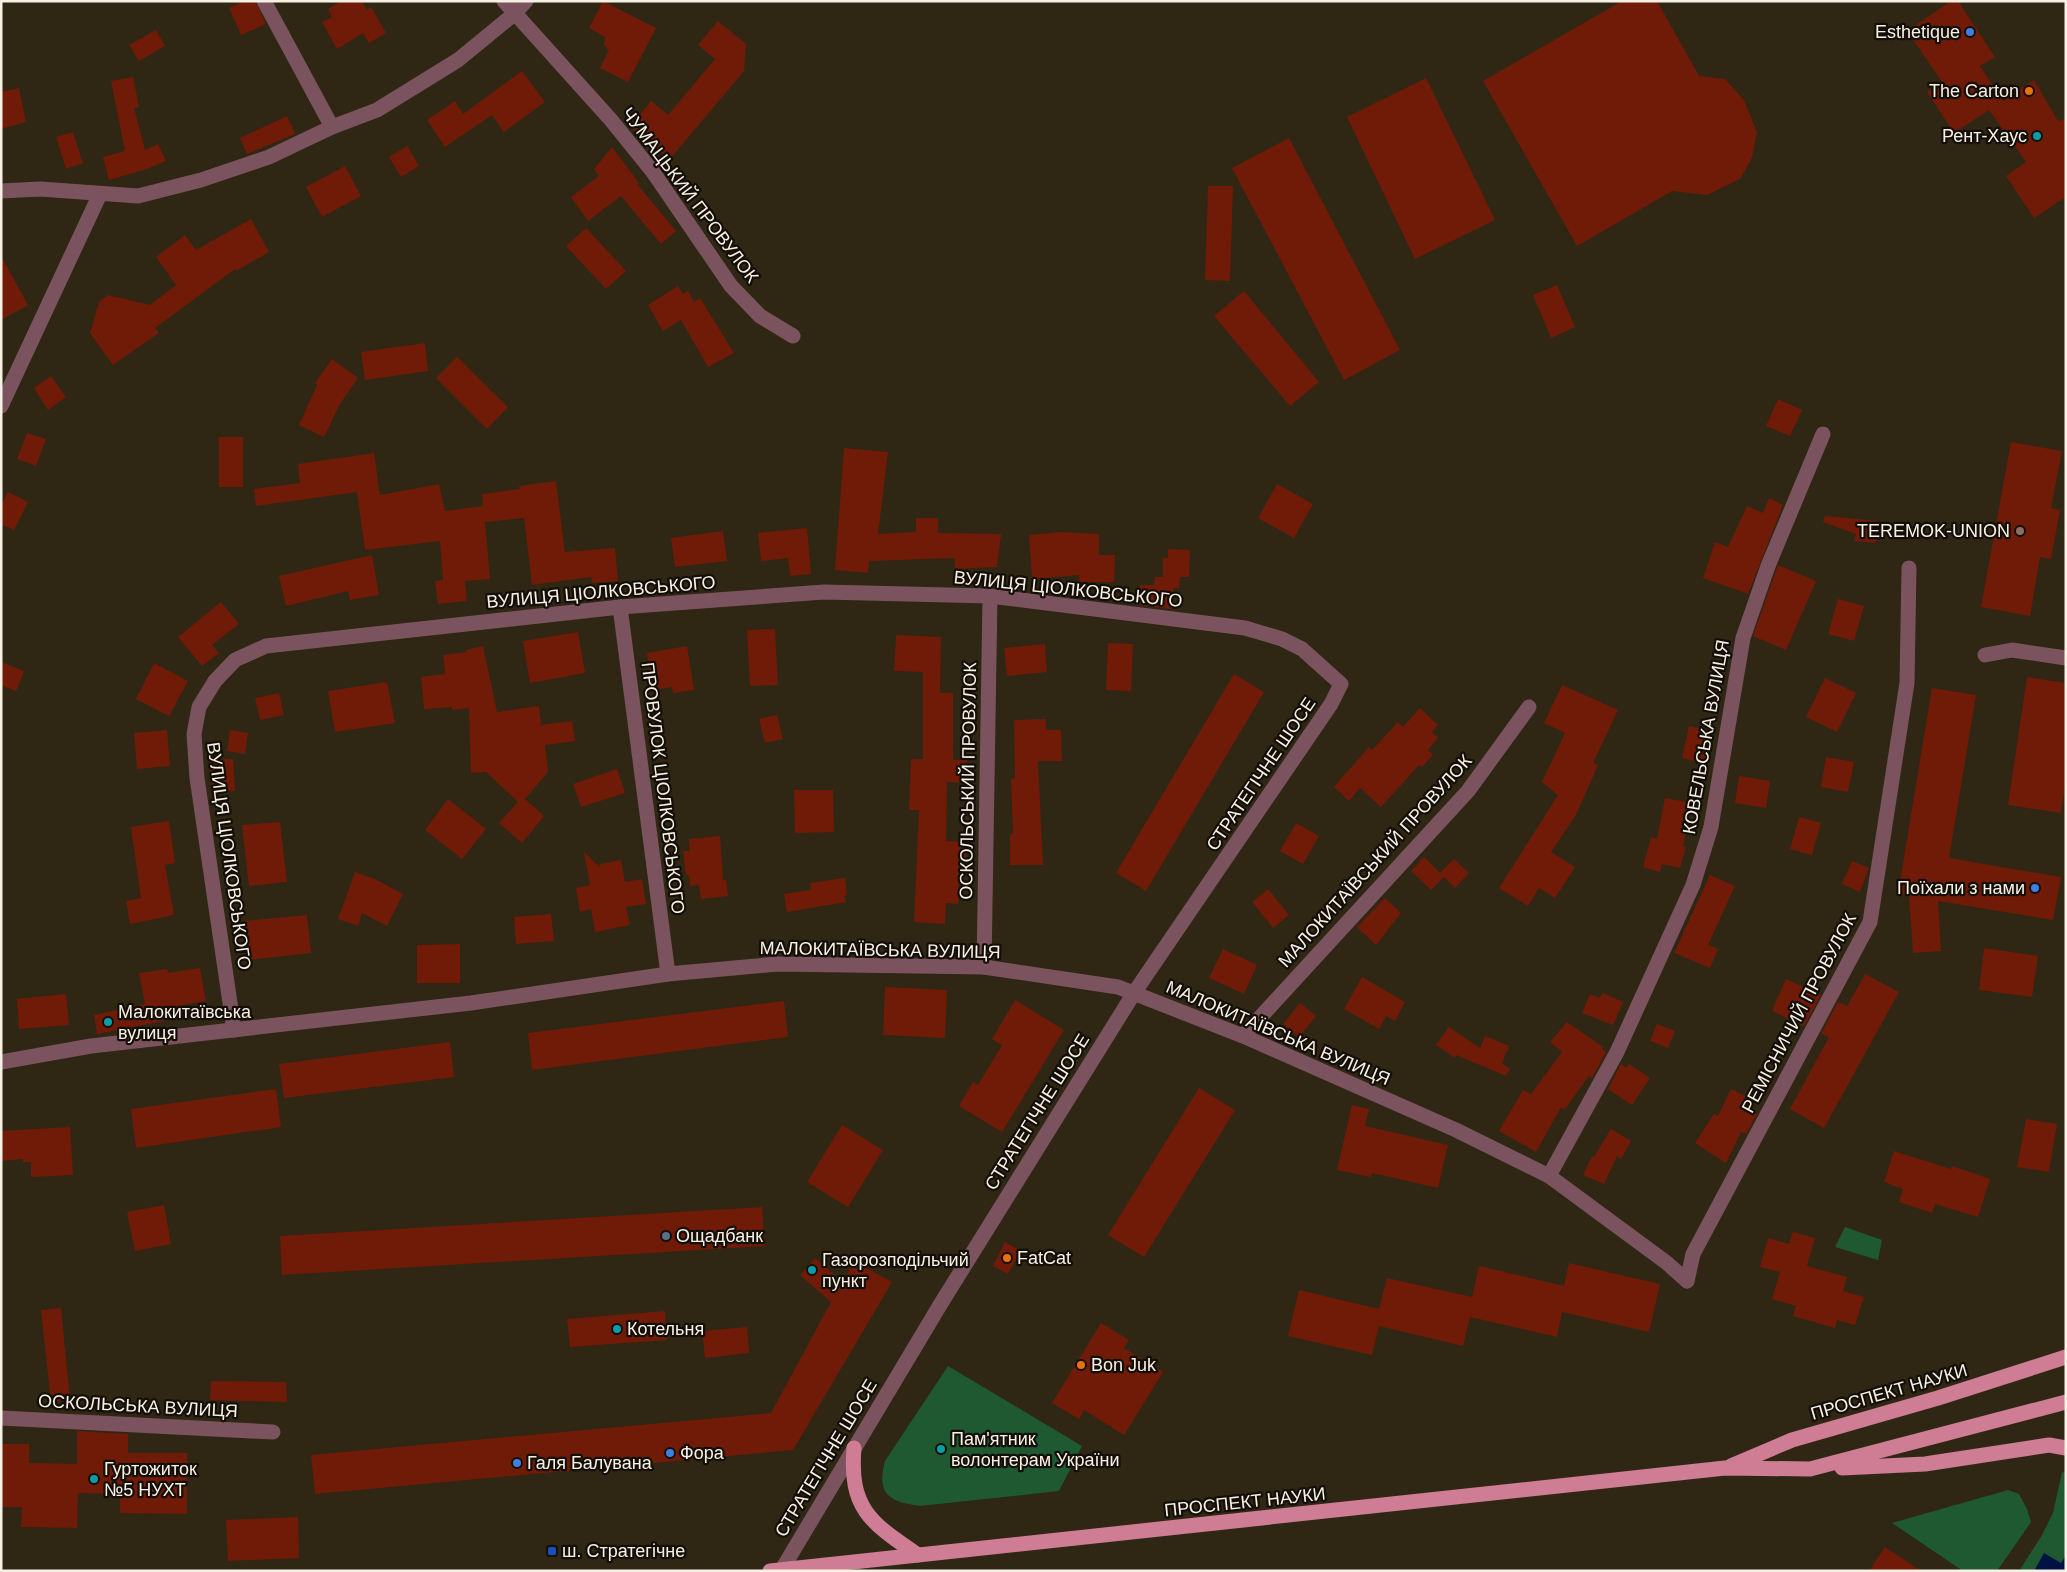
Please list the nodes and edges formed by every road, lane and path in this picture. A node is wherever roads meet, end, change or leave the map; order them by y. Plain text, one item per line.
1 (264, 1) edge
2 (504, 1) edge
3 (526, 1) edge
4 (514, 14) junction
5 (332, 127) junction
6 (1, 191) edge
7 (100, 194) junction
8 (793, 336) dead end
9 (1, 406) edge
10 (1823, 434) dead end
11 (1909, 568) dead end
12 (990, 596) junction
13 (620, 607) junction
14 (1985, 655) dead end
15 (2066, 658) edge
16 (1341, 684) joint
17 (1529, 707) dead end
18 (984, 967) junction
19 (668, 974) junction
20 (1134, 993) junction
21 (234, 1030) junction
22 (1242, 1036) junction
23 (1, 1062) edge
24 (1549, 1176) junction
25 (1687, 1281) joint
26 (2066, 1356) edge
27 (2066, 1402) edge
28 (1, 1418) edge
29 (273, 1432) dead end
30 (854, 1448) junction
31 (2066, 1448) edge
32 (1725, 1468) junction
33 (1810, 1469) junction
34 (918, 1555) junction
35 (778, 1570) edge

1 - 5 street
2 - 4 street, ЧУМАЦЬКИЙ ПРОВУЛОК
3 - 4 street
4 - 5 street
4 - 8 street, ЧУМАЦЬКИЙ ПРОВУЛОК
5 - 7 street
6 - 7 street
7 - 9 street
10 - 24 street, КОВЕЛЬСЬКА ВУЛИЦЯ
11 - 25 street, РЕМІСНИЧИЙ ПРОВУЛОК
12 - 13 street, ВУЛИЦЯ ЦІОЛКОВСЬКОГО
12 - 16 street, ВУЛИЦЯ ЦІОЛКОВСЬКОГО
12 - 18 street, ОСКОЛЬСЬКИЙ ПРОВУЛОК
13 - 19 street, ПРОВУЛОК ЦІОЛКОВСЬКОГО
13 - 21 street, ВУЛИЦЯ ЦІОЛКОВСЬКОГО
14 - 15 street
16 - 20 street, СТРАТЕГІЧНЕ ШОСЕ
17 - 22 street, МАЛОКИТАЇВСЬКИЙ ПРОВУЛОК
18 - 19 street, МАЛОКИТАЇВСЬКА ВУЛИЦЯ
18 - 20 street, МАЛОКИТАЇВСЬКА ВУЛИЦЯ
19 - 21 street, МАЛОКИТАЇВСЬКА ВУЛИЦЯ
20 - 22 street, МАЛОКИТАЇВСЬКА ВУЛИЦЯ
20 - 30 street, СТРАТЕГІЧНЕ ШОСЕ
21 - 23 street, МАЛОКИТАЇВСЬКА ВУЛИЦЯ
22 - 24 street, МАЛОКИТАЇВСЬКА ВУЛИЦЯ
24 - 25 street, МАЛОКИТАЇВСЬКА ВУЛИЦЯ
26 - 32 main road, ПРОСПЕКТ НАУКИ
27 - 33 main road, ПРОСПЕКТ НАУКИ
28 - 29 street, ОСКОЛЬСЬКА ВУЛИЦЯ
30 - 34 main road
30 - 35 street, СТРАТЕГІЧНЕ ШОСЕ
31 - 33 main road
32 - 33 main road, ПРОСПЕКТ НАУКИ
32 - 34 main road, ПРОСПЕКТ НАУКИ
34 - 35 main road, ПРОСПЕКТ НАУКИ

